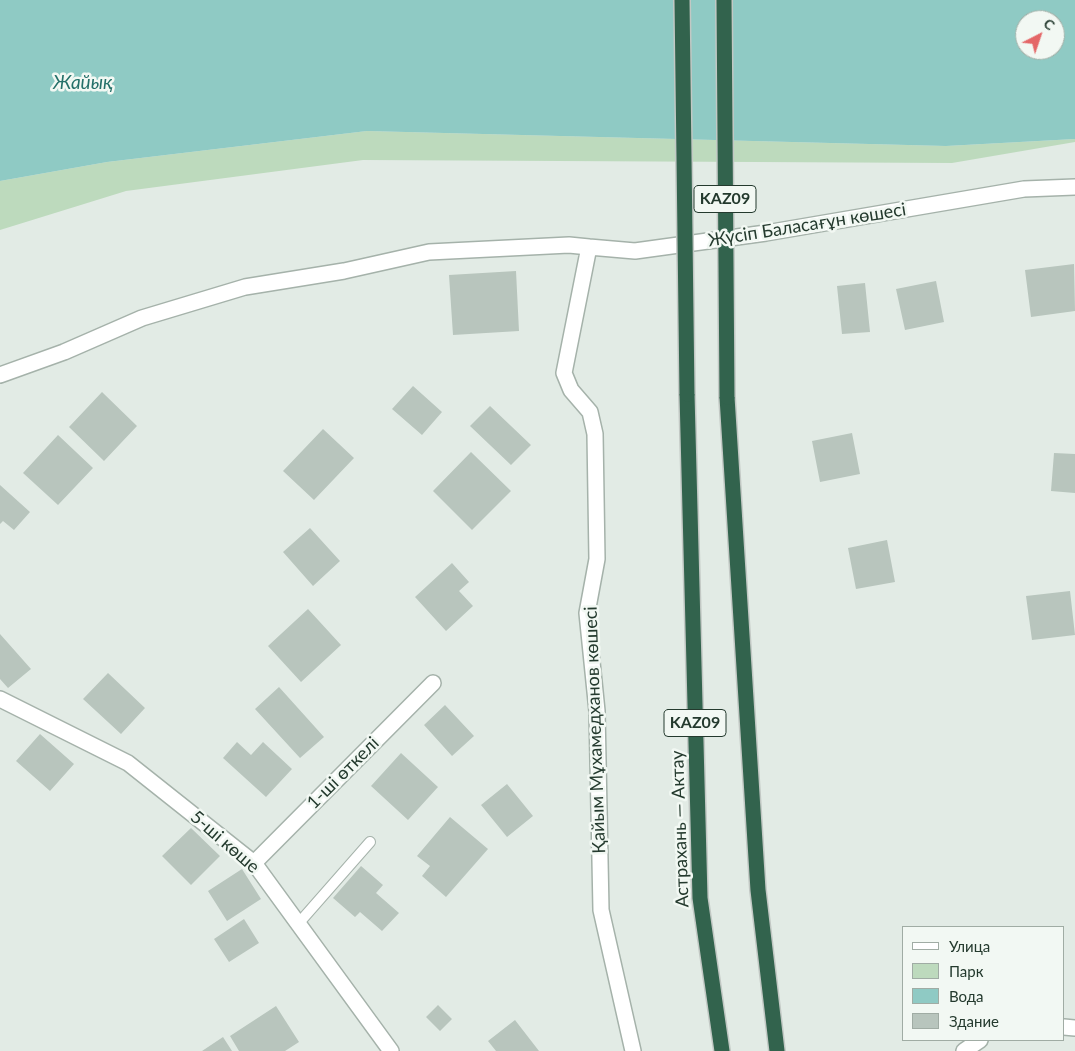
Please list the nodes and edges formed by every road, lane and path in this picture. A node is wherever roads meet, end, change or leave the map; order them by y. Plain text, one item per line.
1 (682, 0) edge
2 (724, 0) edge
3 (1075, 187) edge
4 (589, 247) junction
5 (0, 375) edge
6 (433, 683) dead end
7 (0, 699) edge
8 (370, 842) dead end
9 (254, 863) junction
10 (298, 924) junction
11 (979, 1041) edge
12 (391, 1051) edge
13 (633, 1051) edge
14 (722, 1051) edge
15 (777, 1051) edge
16 (964, 1051) edge

1 - 14 highway, Астрахань — Актау / KAZ09, bridge
2 - 15 highway, KAZ09, bridge
3 - 4 street, Жүсіп Баласағұн көшесі
4 - 5 street
4 - 13 street, Қайым Мұхамедханов көшесi
6 - 9 street, 1-ші өткелі
7 - 9 street, 5-шi көше
8 - 10 lane
9 - 10 street, 5-шi көше
10 - 12 street, 5-шi көше
11 - 16 street

